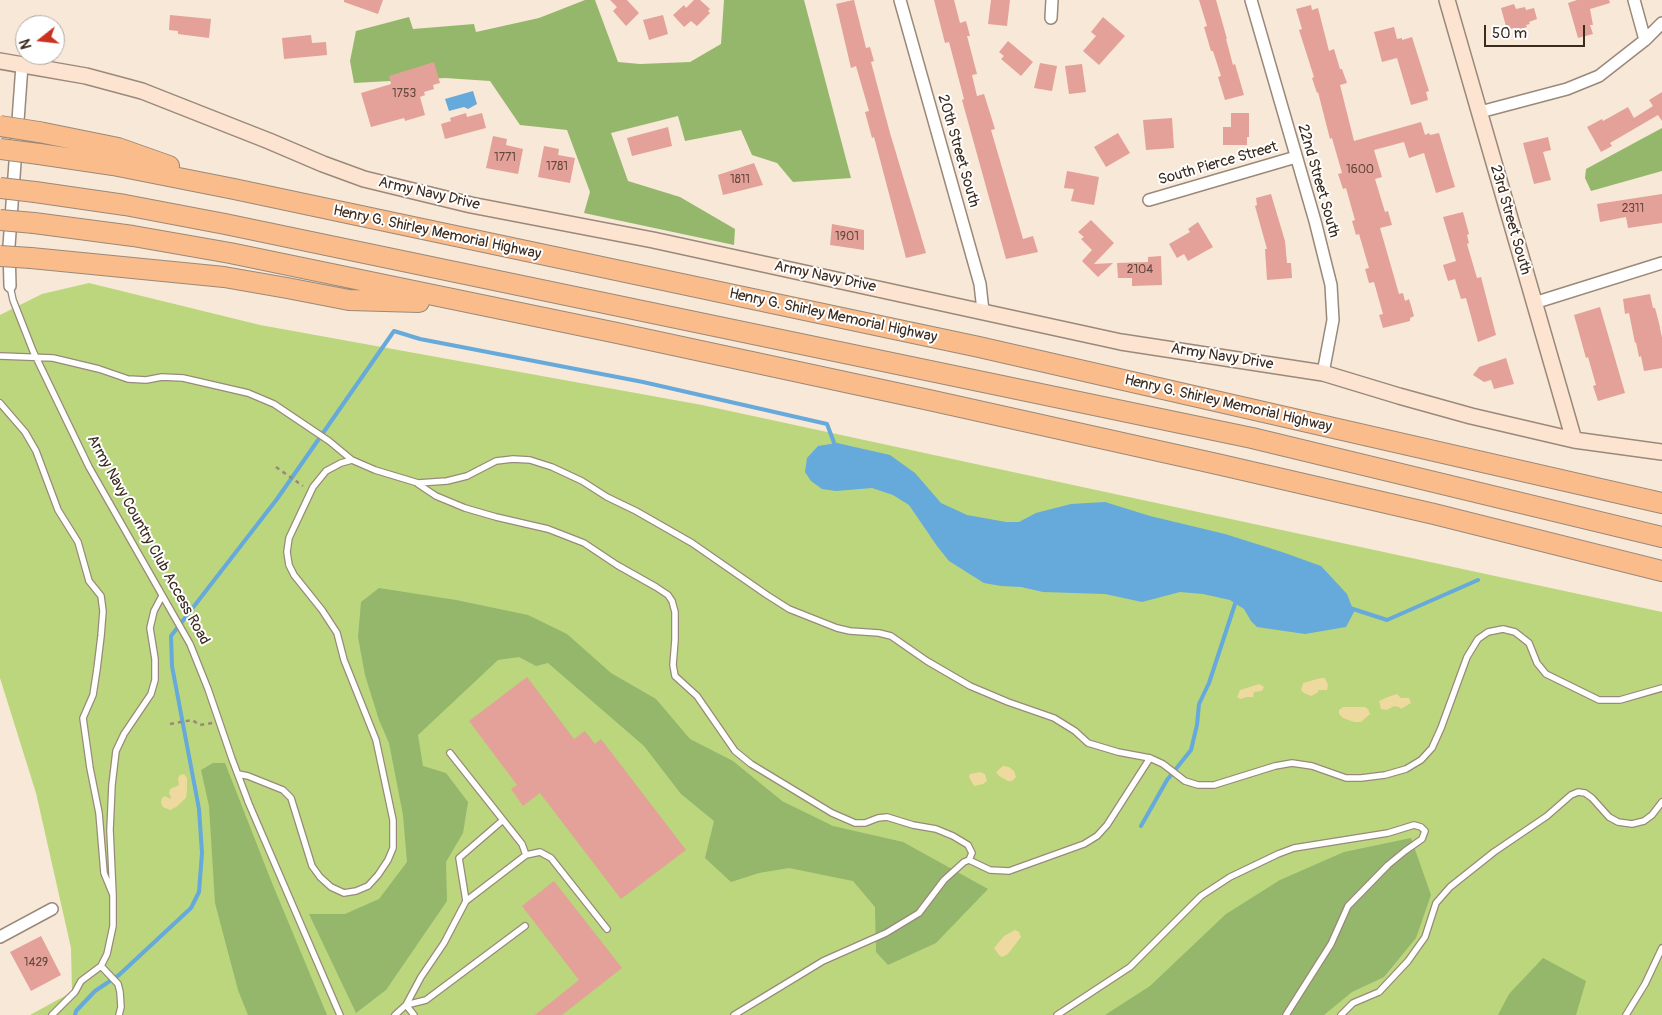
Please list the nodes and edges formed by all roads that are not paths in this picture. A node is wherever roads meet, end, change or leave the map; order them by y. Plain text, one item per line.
1 (900, 0) edge
2 (1052, 0) edge
3 (1251, 0) edge
4 (1447, 0) edge
5 (1634, 0) edge
6 (1051, 18) dead end
7 (1662, 24) edge
8 (1645, 40) junction
9 (0, 61) edge
10 (15, 64) edge
11 (22, 65) joint
12 (1480, 112) junction
13 (0, 126) edge
14 (0, 149) edge
15 (1296, 157) junction
16 (0, 188) edge
17 (234, 189) junction
18 (1148, 200) dead end
19 (0, 220) edge
20 (0, 256) edge
21 (1662, 263) edge
22 (10, 286) joint
23 (1534, 303) junction
24 (471, 304) junction
25 (983, 311) junction
26 (0, 356) edge
27 (36, 357) junction
28 (1323, 373) junction
29 (0, 403) edge
30 (1574, 440) junction
31 (1662, 452) edge
32 (352, 460) junction
33 (418, 484) junction
34 (1662, 503) edge
35 (1662, 537) edge
36 (1662, 571) edge
37 (162, 596) junction
38 (1662, 688) edge
39 (450, 753) dead end
40 (1150, 758) junction
41 (238, 774) junction
42 (1662, 802) edge
43 (503, 820) junction
44 (526, 855) junction
45 (969, 860) junction
46 (114, 894) junction
47 (466, 901) junction
48 (52, 909) dead end
49 (525, 926) dead end
50 (607, 929) dead end
51 (0, 937) edge
52 (1662, 948) edge
53 (101, 966) junction
54 (406, 1005) junction
55 (52, 1015) edge
56 (119, 1015) edge
57 (340, 1015) edge
58 (395, 1015) edge
59 (414, 1015) edge
60 (734, 1015) edge
61 (1057, 1015) edge
62 (1286, 1015) edge
63 (1340, 1015) edge
64 (1626, 1015) edge

1 - 25 street, 20th Street South
2 - 6 street
3 - 15 street, 22nd Street South
4 - 12 street, 23rd Street South
5 - 8 street
7 - 8 street
8 - 12 street
9 - 10 street, Army Navy Drive
11 - 22 street, Army Navy Country Club Access Road
11 - 25 street, Army Navy Drive
12 - 23 street, 23rd Street South
13 - 17 highway, bridge
14 - 17 highway, Henry G. Shirley Memorial Highway, bridge
15 - 18 street, South Pierce Street
15 - 28 street, 22nd Street South
16 - 35 highway, bridge
17 - 34 highway, Henry G. Shirley Memorial Highway
19 - 24 highway, bridge
20 - 24 highway, bridge
21 - 23 street
22 - 27 lane, Army Navy Country Club Access Road
23 - 30 street, 23rd Street South
24 - 36 highway
25 - 28 street, Army Navy Drive
26 - 27 lane
27 - 32 lane
27 - 37 lane, Army Navy Country Club Access Road
28 - 30 street, Army Navy Drive
29 - 46 lane
30 - 31 street, Army Navy Drive
32 - 33 lane
32 - 41 lane
33 - 40 lane
33 - 45 lane
37 - 41 lane, Army Navy Country Club Access Road
37 - 46 lane
38 - 40 lane
39 - 43 lane
40 - 45 lane
41 - 57 lane, Army Navy Country Club Access Road
42 - 63 lane
43 - 44 lane
43 - 47 lane
44 - 47 lane
44 - 50 lane
45 - 60 lane
46 - 53 lane
47 - 54 lane
48 - 51 street
49 - 54 lane
52 - 64 lane
53 - 55 lane
53 - 56 lane
54 - 58 lane
54 - 59 lane
61 - 62 lane

